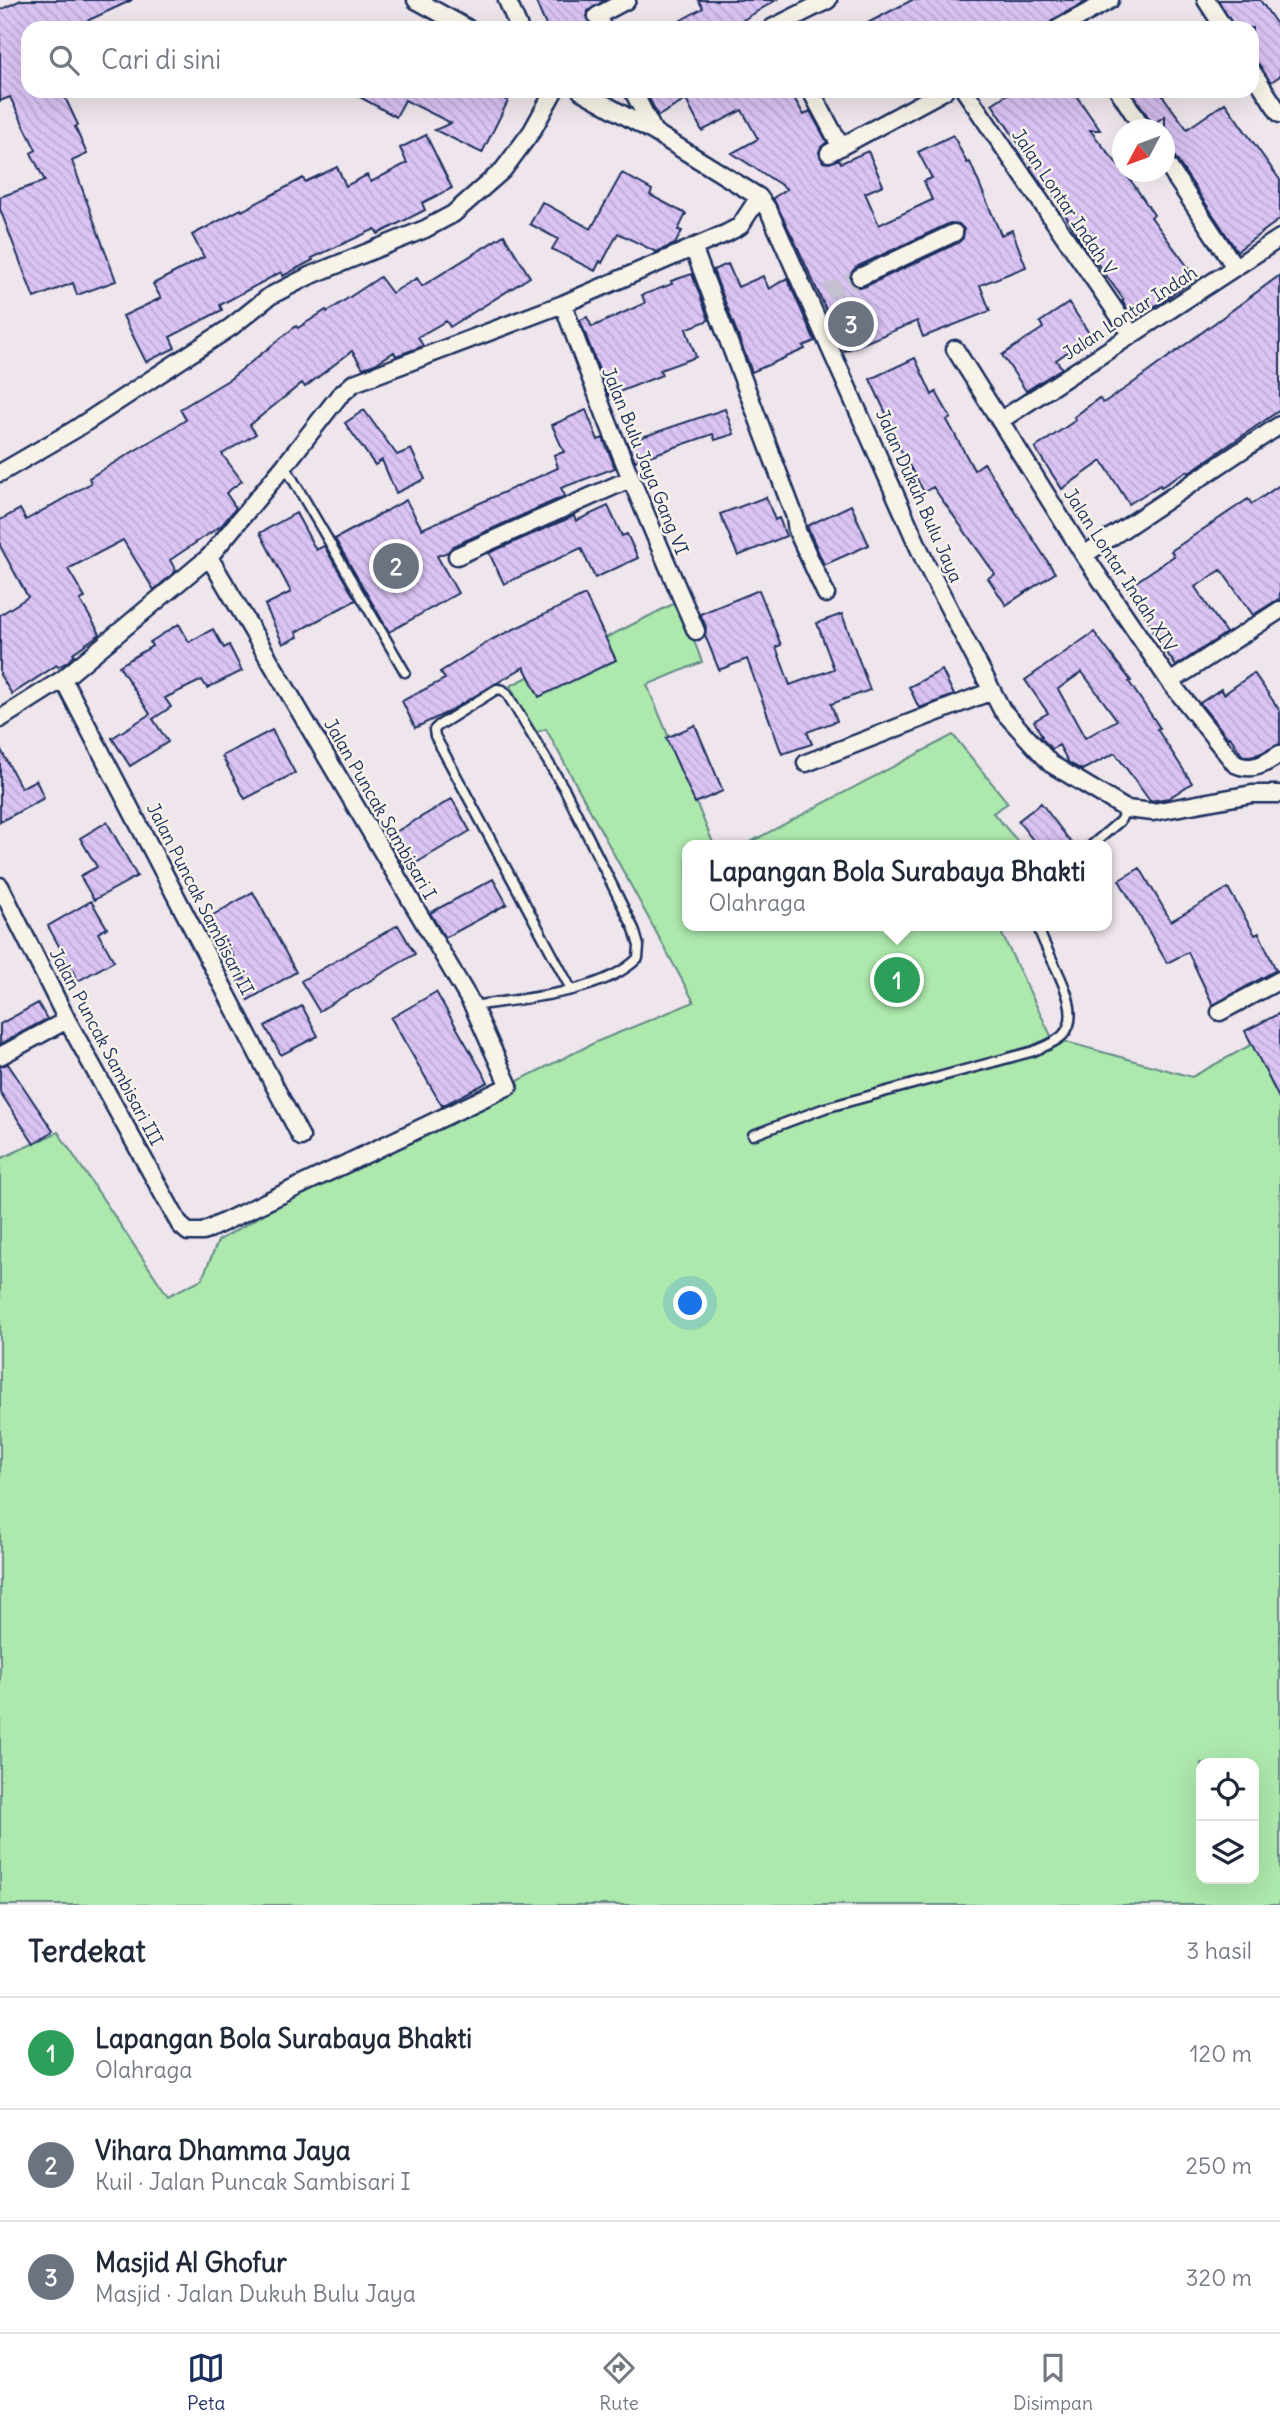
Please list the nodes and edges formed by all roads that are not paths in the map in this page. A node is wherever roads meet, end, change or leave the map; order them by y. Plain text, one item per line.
1 (416, 0) edge
2 (507, 0) edge
3 (627, 0) edge
4 (828, 0) edge
5 (1110, 0) edge
6 (1206, 0) edge
7 (454, 21) edge
8 (516, 21) edge
9 (601, 21) edge
10 (788, 21) edge
11 (1077, 21) edge
12 (1220, 21) edge
13 (1259, 82) edge
14 (550, 98) edge
15 (593, 98) edge
16 (637, 98) edge
17 (814, 98) edge
18 (931, 98) edge
19 (970, 98) edge
20 (1123, 98) edge
21 (1280, 114) edge
22 (1137, 119) edge
23 (654, 132) junction
24 (1175, 176) edge
25 (759, 197) junction
26 (954, 233) dead end
27 (1280, 238) edge
28 (693, 247) junction
29 (1236, 267) junction
30 (860, 277) tunnel mouth
31 (826, 292) tunnel mouth
32 (810, 300) junction
33 (563, 304) junction
34 (1132, 335) junction
35 (956, 349) dead end
36 (1001, 420) junction
37 (1280, 425) edge
38 (285, 465) junction
39 (0, 473) edge
40 (630, 479) junction
41 (1084, 555) junction
42 (457, 556) dead end
43 (209, 557) junction
44 (826, 594) dead end
45 (1280, 610) edge
46 (696, 631) dead end
47 (405, 672) dead end
48 (62, 679) junction
49 (1170, 682) junction
50 (992, 691) junction
51 (0, 719) edge
52 (1280, 754) edge
53 (806, 764) dead end
54 (1279, 799) edge
55 (1126, 809) junction
56 (1097, 840) edge
57 (0, 886) edge
58 (1040, 931) edge
59 (1280, 980) edge
60 (571, 989) junction
61 (473, 1006) junction
62 (1220, 1012) dead end
63 (67, 1020) junction
64 (0, 1056) edge
65 (753, 1135) dead end
66 (301, 1138) dead end
67 (180, 1225) joint

1 - 7 street
2 - 8 street
3 - 9 street
4 - 10 street
5 - 11 street
6 - 12 street
13 - 21 street
14 - 39 street
15 - 23 street, Jalan Dukuh Bulu Jaya
16 - 23 street
17 - 18 street
19 - 34 street, Jalan Lontar Indah V
20 - 22 street
23 - 25 street, Jalan Dukuh Bulu Jaya
24 - 29 street
25 - 28 street
25 - 32 street, Jalan Dukuh Bulu Jaya
26 - 30 street
27 - 29 street, Jalan Lontar Indah
28 - 33 street
28 - 44 street
29 - 34 street, Jalan Lontar Indah
31 - 32 street
32 - 50 street, Jalan Dukuh Bulu Jaya
33 - 38 street
33 - 40 street, Jalan Bulu Jaya Gang VI
34 - 36 street, Jalan Lontar Indah
35 - 36 street, Jalan Lontar Indah XIV
36 - 41 street, Jalan Lontar Indah XIV
37 - 41 street
38 - 43 street
38 - 47 lane
40 - 42 street
40 - 46 street, Jalan Bulu Jaya Gang VI
41 - 49 street, Jalan Lontar Indah XIV
43 - 48 street
43 - 61 street, Jalan Puncak Sambisari I
45 - 49 street
48 - 51 street
48 - 66 street, Jalan Puncak Sambisari II
49 - 52 street, Jalan Lontar Indah XIV
50 - 53 street
50 - 55 street, Jalan Dukuh Bulu Jaya
54 - 55 street, Jalan Dukuh Bulu Jaya
55 - 56 lane
57 - 63 street, Jalan Puncak Sambisari III
58 - 65 lane
59 - 62 street
60 - 60 lane
60 - 61 lane
61 - 67 street, Jalan Puncak Sambisari I
63 - 64 street
63 - 67 street, Jalan Puncak Sambisari III

